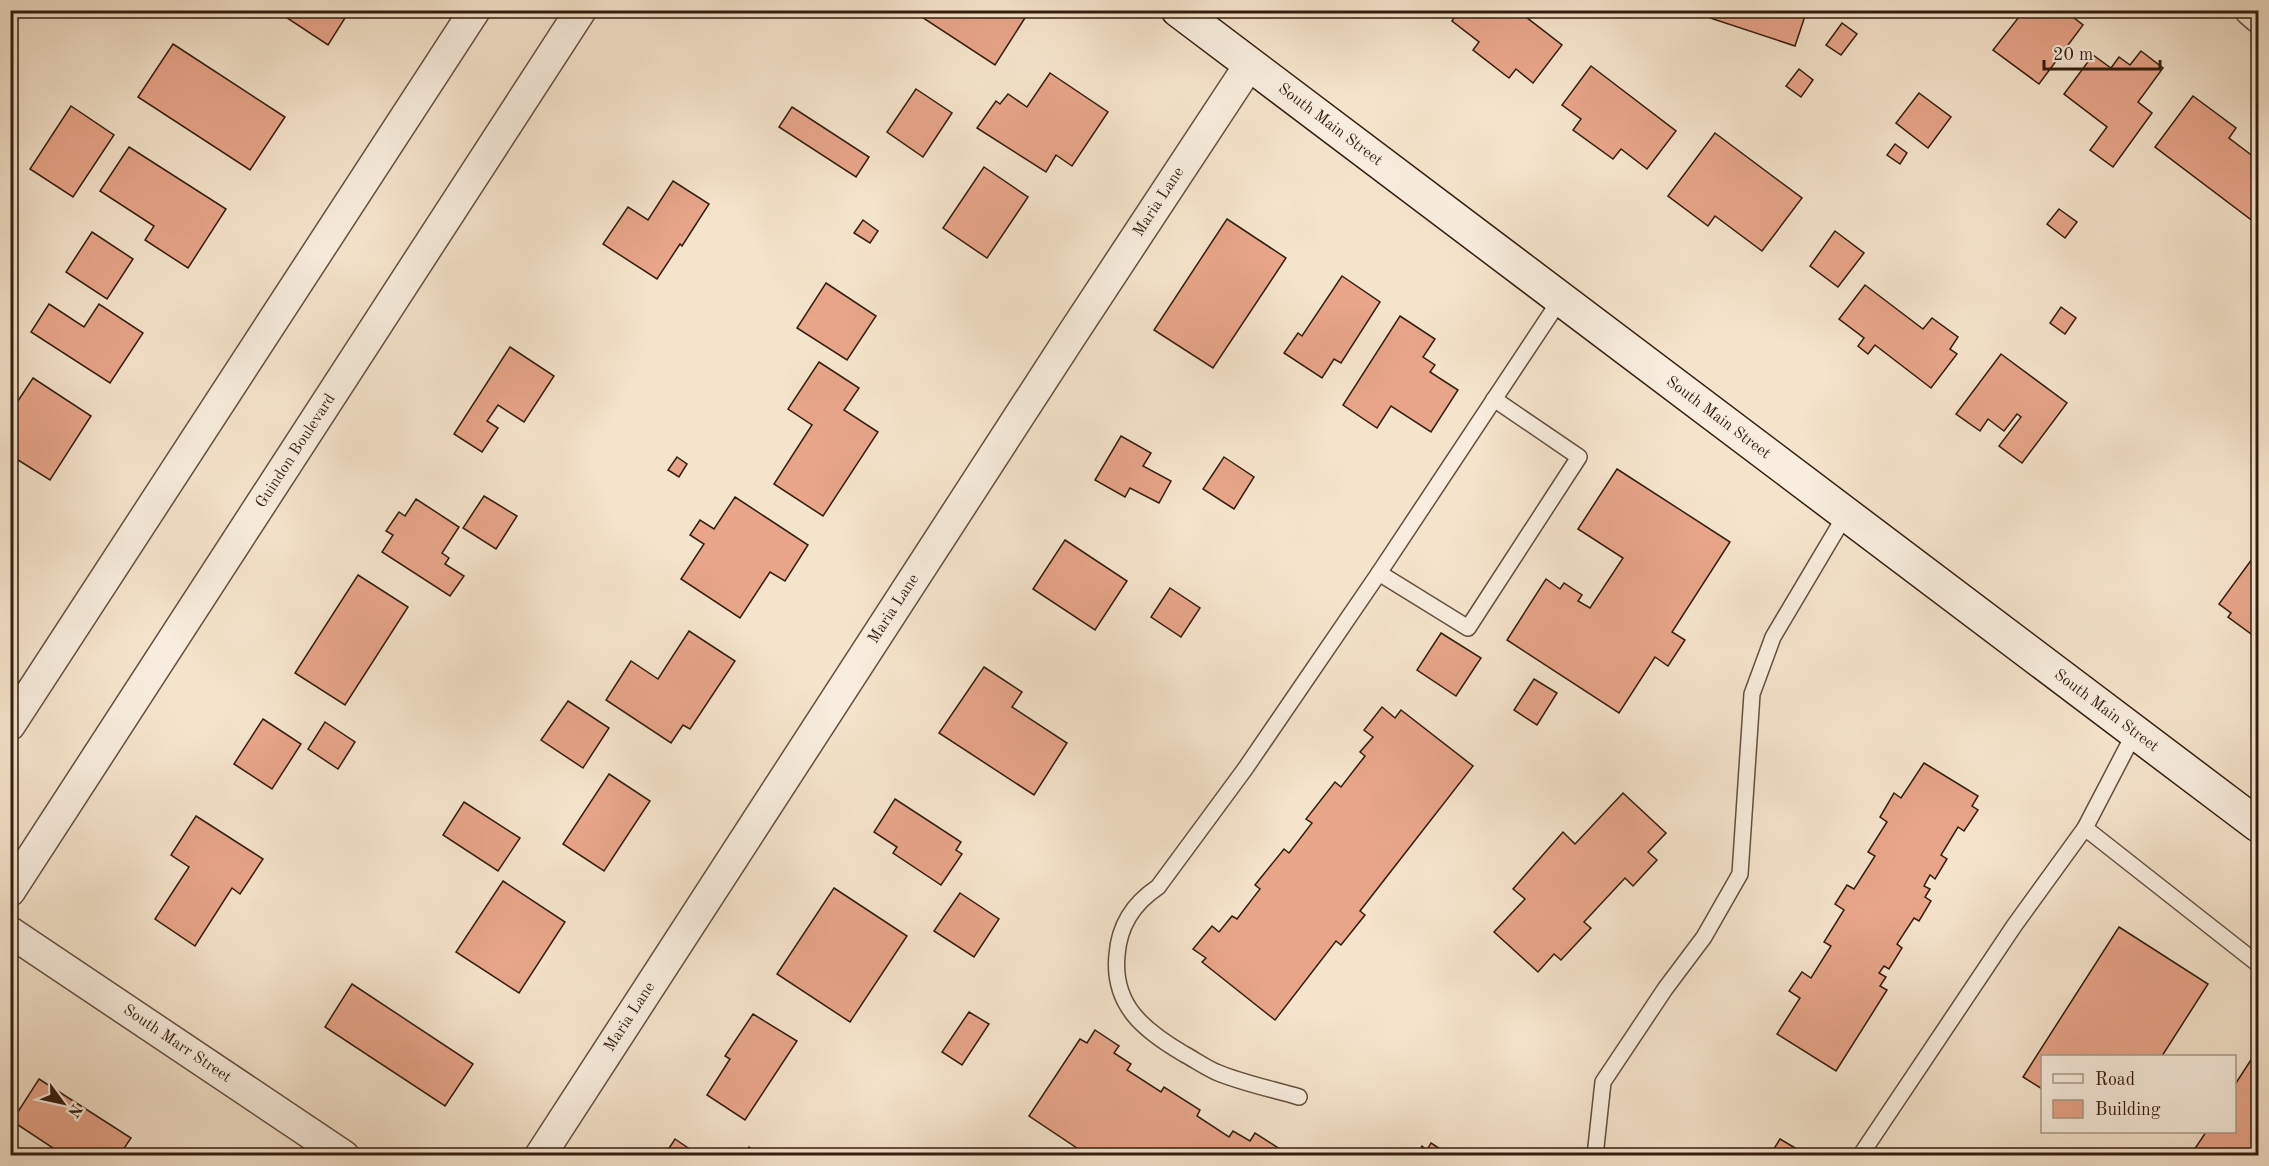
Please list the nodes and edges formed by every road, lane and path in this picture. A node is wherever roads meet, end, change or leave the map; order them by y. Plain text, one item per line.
1 (475, 10) edge
2 (581, 10) edge
3 (1178, 10) edge
4 (2250, 10) edge
5 (2259, 16) edge
6 (1250, 64) junction
7 (1560, 300) junction
8 (1494, 399) junction
9 (1846, 514) junction
10 (1379, 573) junction
11 (10, 725) edge
12 (2135, 732) junction
13 (2259, 825) edge
14 (2085, 828) junction
15 (10, 891) edge
16 (10, 932) edge
17 (2259, 964) edge
18 (1299, 1097) dead end
19 (344, 1155) edge
20 (540, 1155) edge
21 (1595, 1155) edge
22 (1860, 1155) edge

1 - 11 street
2 - 15 street, Guindon Boulevard
3 - 6 main road, South Main Street
4 - 5 street
6 - 7 main road, South Main Street
6 - 20 street, Maria Lane
7 - 8 lane
7 - 9 main road, South Main Street
8 - 10 lane
8 - 10 lane
9 - 12 main road, South Main Street
9 - 21 lane
10 - 18 lane
12 - 13 main road, South Main Street
12 - 14 lane
14 - 17 lane
14 - 22 lane
16 - 19 street, South Marr Street

